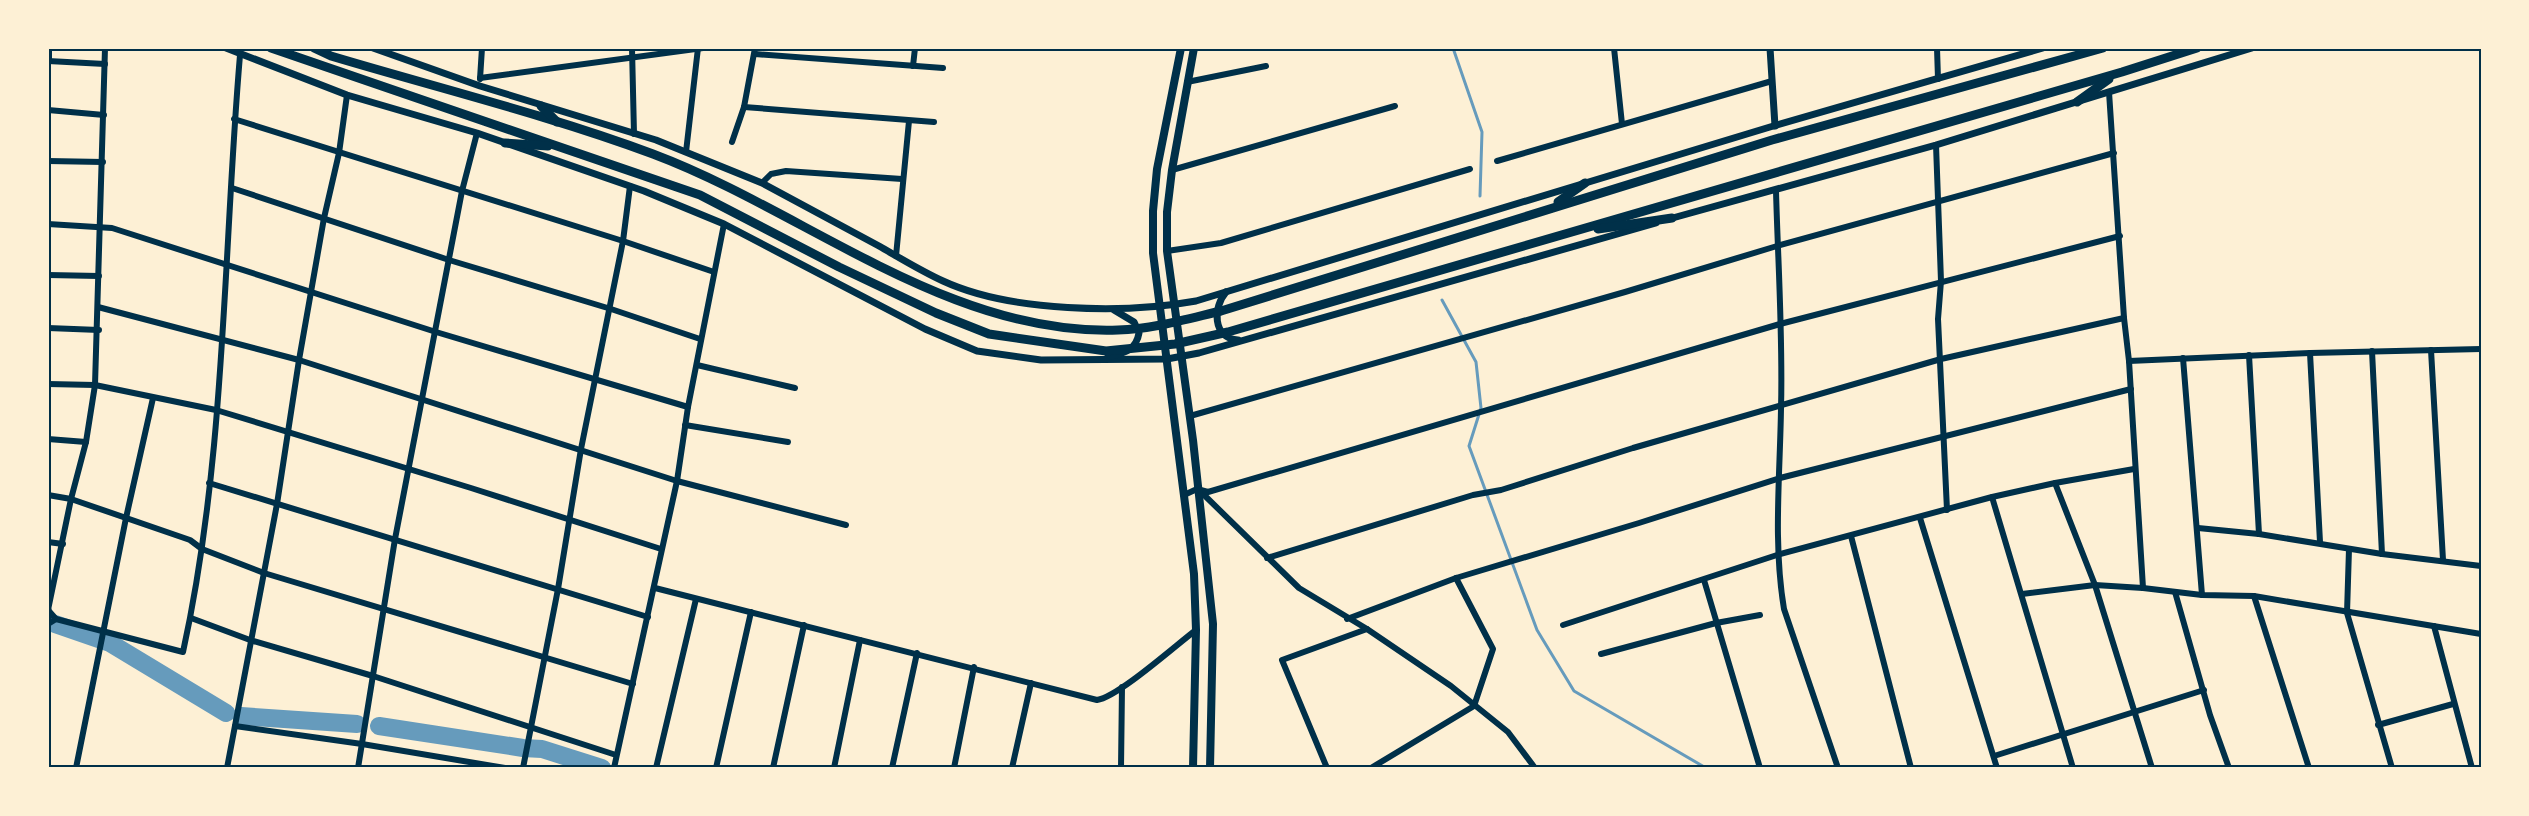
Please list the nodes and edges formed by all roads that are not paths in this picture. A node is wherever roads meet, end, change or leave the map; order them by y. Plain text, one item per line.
1 (49, 48) edge
2 (105, 48) edge
3 (226, 48) edge
4 (271, 48) edge
5 (314, 48) edge
6 (373, 48) edge
7 (482, 48) edge
8 (632, 48) edge
9 (698, 48) edge
10 (703, 48) edge
11 (915, 48) edge
12 (1181, 48) edge
13 (1194, 48) edge
14 (1614, 48) edge
15 (1770, 48) edge
16 (1937, 48) edge
17 (2043, 48) edge
18 (2103, 48) edge
19 (2197, 48) edge
20 (2252, 48) edge
21 (755, 51) edge
22 (240, 55) junction
23 (632, 57) junction
24 (48, 61) edge
25 (105, 64) junction
26 (913, 66) junction
27 (1266, 66) dead end
28 (943, 68) dead end
29 (2122, 72) junction
30 (1938, 79) junction
31 (1772, 81) junction
32 (480, 82) junction
33 (1187, 82) junction
34 (2109, 92) junction
35 (347, 95) junction
36 (2077, 102) junction
37 (541, 105) junction
38 (1395, 106) dead end
39 (744, 107) junction
40 (48, 110) edge
41 (104, 115) junction
42 (234, 119) junction
43 (909, 122) junction
44 (934, 122) dead end
45 (559, 124) junction
46 (1622, 124) junction
47 (1775, 126) junction
48 (477, 133) junction
49 (634, 134) junction
50 (732, 142) dead end
51 (505, 143) junction
52 (1936, 146) junction
53 (562, 147) junction
54 (686, 152) junction
55 (339, 153) junction
56 (2114, 153) junction
57 (48, 161) edge
58 (1497, 161) dead end
59 (103, 162) junction
60 (1470, 169) dead end
61 (1172, 171) junction
62 (902, 179) junction
63 (762, 183) junction
64 (1585, 183) junction
65 (630, 186) junction
66 (232, 188) junction
67 (462, 191) junction
68 (1776, 191) junction
69 (1939, 203) junction
70 (1550, 208) junction
71 (324, 218) junction
72 (1672, 218) junction
73 (48, 224) edge
74 (724, 224) junction
75 (101, 226) junction
76 (1563, 234) junction
77 (2120, 236) junction
78 (623, 241) junction
79 (1778, 246) junction
80 (1167, 251) junction
81 (896, 256) junction
82 (449, 260) junction
83 (227, 264) junction
84 (714, 272) junction
85 (48, 275) edge
86 (99, 276) junction
87 (1941, 282) junction
88 (311, 290) junction
89 (1226, 292) junction
90 (1173, 305) junction
91 (99, 307) junction
92 (1159, 307) junction
93 (610, 309) junction
94 (1112, 309) junction
95 (2124, 318) junction
96 (1780, 324) junction
97 (48, 328) edge
98 (99, 330) junction
99 (436, 332) junction
100 (223, 339) junction
101 (700, 339) junction
102 (1244, 341) junction
103 (2432, 350) junction
104 (2481, 350) edge
105 (2372, 351) junction
106 (2310, 353) junction
107 (2249, 355) junction
108 (1181, 356) junction
109 (2183, 358) junction
110 (1167, 359) junction
111 (1941, 359) junction
112 (299, 360) junction
113 (1100, 360) junction
114 (2129, 361) junction
115 (697, 365) junction
116 (595, 379) junction
117 (48, 384) edge
118 (95, 385) junction
119 (795, 388) dead end
120 (2131, 389) junction
121 (153, 398) junction
122 (422, 400) junction
123 (1782, 406) junction
124 (688, 407) junction
125 (216, 410) junction
126 (1190, 416) junction
127 (685, 425) junction
128 (287, 433) junction
129 (1944, 436) junction
130 (48, 439) edge
131 (86, 442) junction
132 (788, 442) dead end
133 (580, 449) junction
134 (2134, 469) junction
135 (408, 470) junction
136 (1780, 478) junction
137 (677, 481) junction
138 (209, 483) junction
139 (2055, 483) junction
140 (1197, 489) junction
141 (48, 495) edge
142 (1184, 495) junction
143 (1992, 497) junction
144 (71, 499) junction
145 (277, 504) junction
146 (1947, 510) junction
147 (126, 518) junction
148 (1920, 518) junction
149 (570, 520) junction
150 (846, 525) dead end
151 (2198, 528) junction
152 (2259, 534) junction
153 (1851, 536) junction
154 (395, 539) junction
155 (48, 542) edge
156 (2320, 542) junction
157 (63, 544) junction
158 (202, 549) junction
159 (661, 549) junction
160 (2349, 549) junction
161 (2382, 554) junction
162 (1777, 555) junction
163 (1267, 558) junction
164 (2443, 560) junction
165 (2481, 566) edge
166 (264, 573) junction
167 (1456, 578) junction
168 (1704, 580) junction
169 (2095, 585) junction
170 (655, 588) junction
171 (2143, 588) junction
172 (558, 589) junction
173 (2175, 592) junction
174 (2022, 594) junction
175 (2202, 595) junction
176 (2254, 596) junction
177 (696, 599) junction
178 (48, 610) edge
179 (385, 610) junction
180 (751, 612) junction
181 (2347, 613) junction
182 (1760, 615) dead end
183 (648, 617) junction
184 (191, 618) junction
185 (56, 619) junction
186 (1347, 619) junction
187 (1716, 623) junction
188 (48, 624) edge
189 (804, 625) junction
190 (1563, 625) dead end
191 (2434, 626) junction
192 (1367, 629) junction
193 (1196, 630) junction
194 (103, 633) junction
195 (2481, 634) edge
196 (250, 640) junction
197 (860, 640) junction
198 (917, 653) junction
199 (1601, 654) dead end
200 (544, 657) junction
201 (974, 667) junction
202 (373, 676) junction
203 (1030, 683) junction
204 (633, 684) junction
205 (1122, 687) junction
206 (2204, 690) junction
207 (2453, 704) junction
208 (1474, 706) junction
209 (2134, 712) junction
210 (2378, 725) junction
211 (235, 726) junction
212 (530, 726) junction
213 (2061, 734) junction
214 (362, 744) junction
215 (1193, 752) junction
216 (1211, 754) junction
217 (616, 755) junction
218 (1994, 756) junction
219 (76, 768) edge
220 (227, 768) edge
221 (358, 768) edge
222 (504, 768) edge
223 (523, 768) edge
224 (614, 768) edge
225 (656, 768) edge
226 (716, 768) edge
227 (773, 768) edge
228 (834, 768) edge
229 (891, 768) edge
230 (954, 768) edge
231 (1012, 768) edge
232 (1121, 768) edge
233 (1193, 768) edge
234 (1210, 768) edge
235 (1327, 768) edge
236 (1371, 768) edge
237 (1535, 768) edge
238 (1760, 768) edge
239 (1838, 768) edge
240 (1911, 768) edge
241 (1997, 768) edge
242 (2073, 768) edge
243 (2152, 768) edge
244 (2229, 768) edge
245 (2309, 768) edge
246 (2392, 768) edge
247 (2472, 768) edge

1 - 24 street
2 - 25 street
3 - 22 street
4 - 53 highway
5 - 45 highway
6 - 32 street
7 - 32 street
8 - 23 street
9 - 10 street
9 - 23 street
9 - 54 street
11 - 26 street
12 - 92 main road
13 - 33 main road
14 - 46 street
15 - 31 street
16 - 30 street
17 - 30 street
18 - 70 highway
19 - 29 highway
20 - 34 street
21 - 26 street
21 - 39 street
22 - 35 street
22 - 42 street
23 - 32 street
23 - 49 street
24 - 25 street
25 - 41 street
26 - 28 street
27 - 33 street
29 - 36 highway
29 - 76 highway
30 - 47 street
31 - 46 street
31 - 47 street
32 - 37 street
33 - 61 main road
34 - 36 street
34 - 56 street
35 - 48 street
35 - 55 street
36 - 52 street
37 - 45 highway
37 - 49 street
38 - 61 street
39 - 43 street
39 - 50 street
40 - 41 street
41 - 59 street
42 - 55 street
42 - 66 street
43 - 44 street
43 - 62 street
45 - 70 highway
46 - 58 street
47 - 64 street
48 - 51 street
48 - 67 street
49 - 54 street
51 - 53 highway
51 - 65 street
52 - 68 street
52 - 69 street
53 - 76 highway
54 - 63 street
55 - 67 street
55 - 71 street
56 - 69 street
56 - 77 street
57 - 59 street
59 - 75 street
60 - 80 street
61 - 80 main road
62 - 63 street
62 - 81 street
63 - 81 street
64 - 70 highway
64 - 89 street
65 - 74 street
65 - 78 street
66 - 71 street
66 - 83 street
67 - 78 street
67 - 82 street
68 - 72 street
68 - 79 street
69 - 79 street
69 - 87 street
71 - 82 street
71 - 88 street
72 - 76 highway
72 - 102 street
73 - 75 street
74 - 84 street
74 - 113 street
75 - 83 street
75 - 86 street
77 - 87 street
77 - 95 street
78 - 84 street
78 - 93 street
79 - 96 street
79 - 126 street
80 - 90 main road
81 - 94 street
82 - 93 street
82 - 99 street
83 - 88 street
83 - 100 street
84 - 101 street
85 - 86 street
86 - 91 street
87 - 96 street
87 - 111 street
88 - 99 street
88 - 112 street
89 - 90 street
89 - 102 street
90 - 92 street
90 - 108 main road
91 - 98 street
91 - 100 street
92 - 94 street
92 - 110 main road
93 - 101 street
93 - 116 street
94 - 113 street
95 - 111 street
95 - 114 street
96 - 123 street
96 - 140 street
97 - 98 street
98 - 118 street
99 - 116 street
99 - 122 street
100 - 112 street
100 - 125 street
101 - 115 street
102 - 108 street
103 - 104 street
103 - 105 street
103 - 164 street
105 - 106 street
105 - 161 street
106 - 107 street
106 - 156 street
107 - 109 street
107 - 152 street
108 - 110 street
108 - 126 main road
109 - 114 street
109 - 151 street
110 - 113 street
110 - 142 main road
111 - 123 street
111 - 129 street
112 - 122 street
112 - 128 street
114 - 120 street
115 - 119 street
115 - 124 street
116 - 124 street
116 - 133 street
117 - 118 street
118 - 121 street
118 - 131 street
120 - 129 street
120 - 134 street
121 - 125 street
121 - 147 street
122 - 133 street
122 - 135 street
123 - 136 street
123 - 163 street
124 - 127 street
125 - 128 street
125 - 138 street
126 - 140 main road
127 - 132 street
127 - 137 street
128 - 135 street
128 - 145 street
129 - 136 street
129 - 146 street
130 - 131 street
131 - 144 street
133 - 137 street
133 - 149 street
134 - 139 street
134 - 171 street
135 - 149 street
135 - 154 street
136 - 162 street
136 - 167 street
137 - 150 street
137 - 159 street
138 - 145 street
138 - 158 street
139 - 143 street
139 - 169 street
140 - 142 street
140 - 163 street
140 - 216 main road
141 - 144 street
142 - 193 main road
143 - 146 street
143 - 174 street
144 - 147 street
144 - 157 street
145 - 154 street
145 - 166 street
146 - 148 street
147 - 158 street
147 - 194 street
148 - 153 street
148 - 218 street
149 - 159 street
149 - 172 street
151 - 152 street
151 - 175 street
152 - 156 street
153 - 162 street
153 - 240 street
154 - 172 street
154 - 179 street
155 - 157 street
156 - 160 street
157 - 178 street
158 - 166 street
158 - 184 street
159 - 170 street
160 - 161 street
160 - 181 street
161 - 164 street
162 - 168 street
162 - 239 street
163 - 186 street
164 - 165 street
166 - 179 street
166 - 196 street
167 - 186 street
167 - 208 street
168 - 187 street
168 - 190 street
169 - 171 street
169 - 174 street
169 - 209 street
170 - 177 street
170 - 183 street
171 - 173 street
172 - 183 street
172 - 200 street
173 - 175 street
173 - 206 street
174 - 213 street
175 - 176 street
176 - 181 street
176 - 245 street
177 - 180 street
177 - 225 street
178 - 185 street
179 - 200 street
179 - 202 street
180 - 189 street
180 - 226 street
181 - 191 street
181 - 210 street
182 - 187 street
183 - 204 street
184 - 194 street
184 - 196 street
185 - 188 street
185 - 194 street
186 - 192 street
187 - 199 street
187 - 238 street
189 - 197 street
189 - 227 street
191 - 195 street
191 - 207 street
192 - 208 street
192 - 235 street
193 - 205 street
193 - 215 main road
194 - 219 street
196 - 202 street
196 - 211 street
197 - 198 street
197 - 228 street
198 - 201 street
198 - 229 street
200 - 204 street
200 - 212 street
201 - 203 street
201 - 230 street
202 - 212 street
202 - 214 street
203 - 205 street
203 - 231 street
204 - 217 street
205 - 232 street
206 - 209 street
206 - 244 street
207 - 210 street
207 - 247 street
208 - 236 street
208 - 237 street
209 - 213 street
209 - 243 street
210 - 246 street
211 - 214 street
211 - 220 street
212 - 217 street
212 - 223 street
213 - 218 street
213 - 242 street
214 - 221 street
214 - 222 street
215 - 216 main road
215 - 233 main road
216 - 234 main road
217 - 224 street
218 - 241 street

